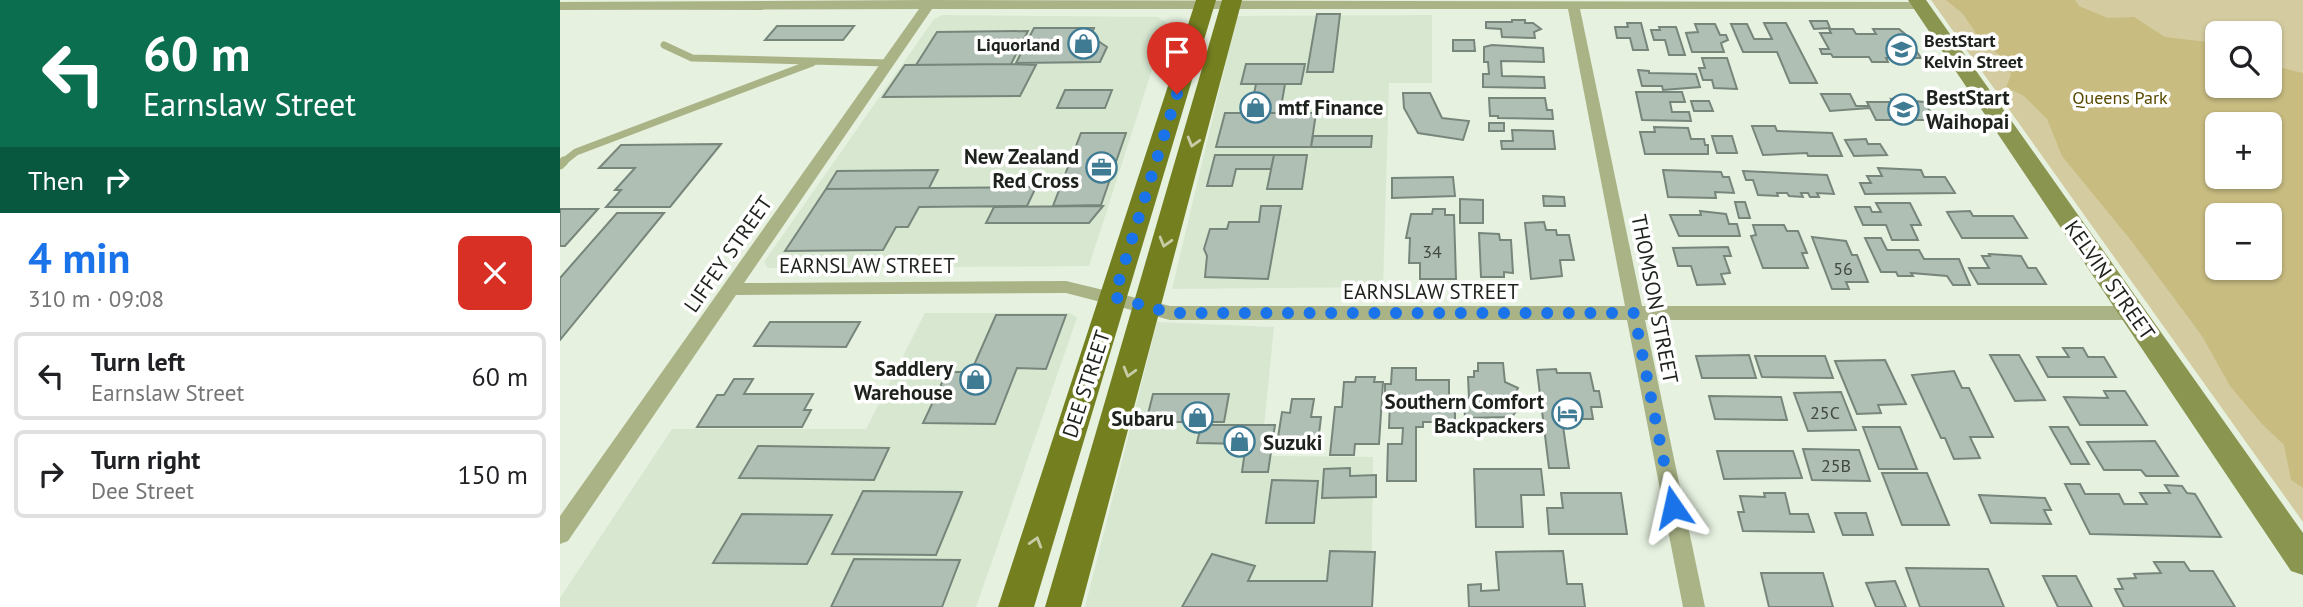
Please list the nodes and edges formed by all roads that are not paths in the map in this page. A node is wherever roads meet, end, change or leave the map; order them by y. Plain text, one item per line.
1 (1218, 2) edge
2 (1572, 2) edge
3 (1919, 2) edge
4 (930, 3) edge
5 (1350, 3) edge
6 (560, 6) edge
7 (664, 45) dead end
8 (812, 63) junction
9 (888, 63) junction
10 (560, 165) edge
11 (732, 289) junction
12 (1131, 302) junction
13 (1634, 313) junction
14 (2133, 313) junction
15 (560, 534) edge
16 (2303, 560) edge
17 (1016, 607) edge
18 (1063, 607) edge
19 (1693, 607) edge

1 - 4 street
1 - 5 street
1 - 12 main road, DEE STREET
2 - 3 street
2 - 5 street
2 - 13 street, THOMSON STREET
3 - 14 main road, KELVIN STREET
4 - 6 street
4 - 9 street, LIFFEY STREET
7 - 8 lane
8 - 9 lane
8 - 10 lane
9 - 11 street, LIFFEY STREET
11 - 12 street, EARNSLAW STREET
11 - 15 street, LIFFEY STREET
12 - 13 street, EARNSLAW STREET
17 -> 12 main road, DEE STREET
12 -> 18 main road, DEE STREET
13 - 14 street, EARNSLAW STREET
13 - 19 street, THOMSON STREET
14 - 16 main road, KELVIN STREET

